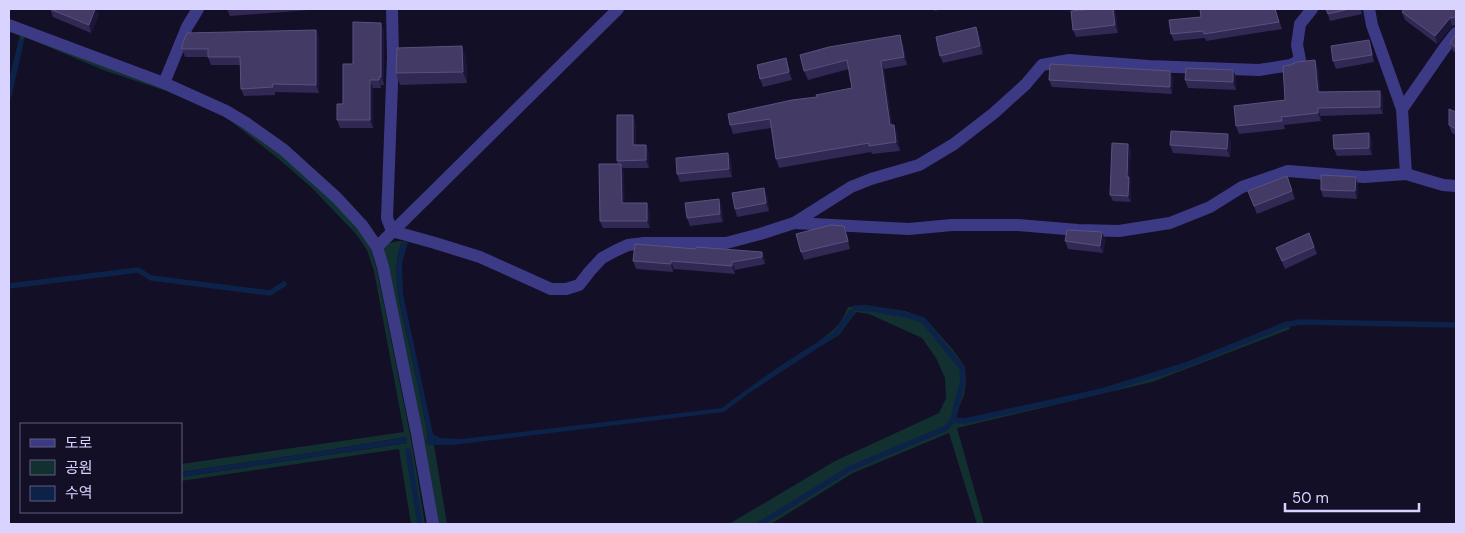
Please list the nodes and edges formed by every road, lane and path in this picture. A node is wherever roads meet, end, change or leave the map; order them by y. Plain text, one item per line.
1 (198, 9) edge
2 (392, 9) edge
3 (618, 9) edge
4 (1312, 9) edge
5 (1369, 9) edge
6 (9, 24) edge
7 (1456, 33) edge
8 (164, 82) junction
9 (1402, 109) junction
10 (1406, 174) junction
11 (1456, 186) edge
12 (794, 223) junction
13 (392, 231) junction
14 (377, 247) junction
15 (433, 524) edge

1 - 8 street
2 - 13 street
3 - 13 street
4 - 12 street
5 - 9 street
6 - 8 street
7 - 9 street
8 - 14 street
9 - 10 street
10 - 11 street
10 - 12 street
12 - 13 street
13 - 14 street
14 - 15 street

